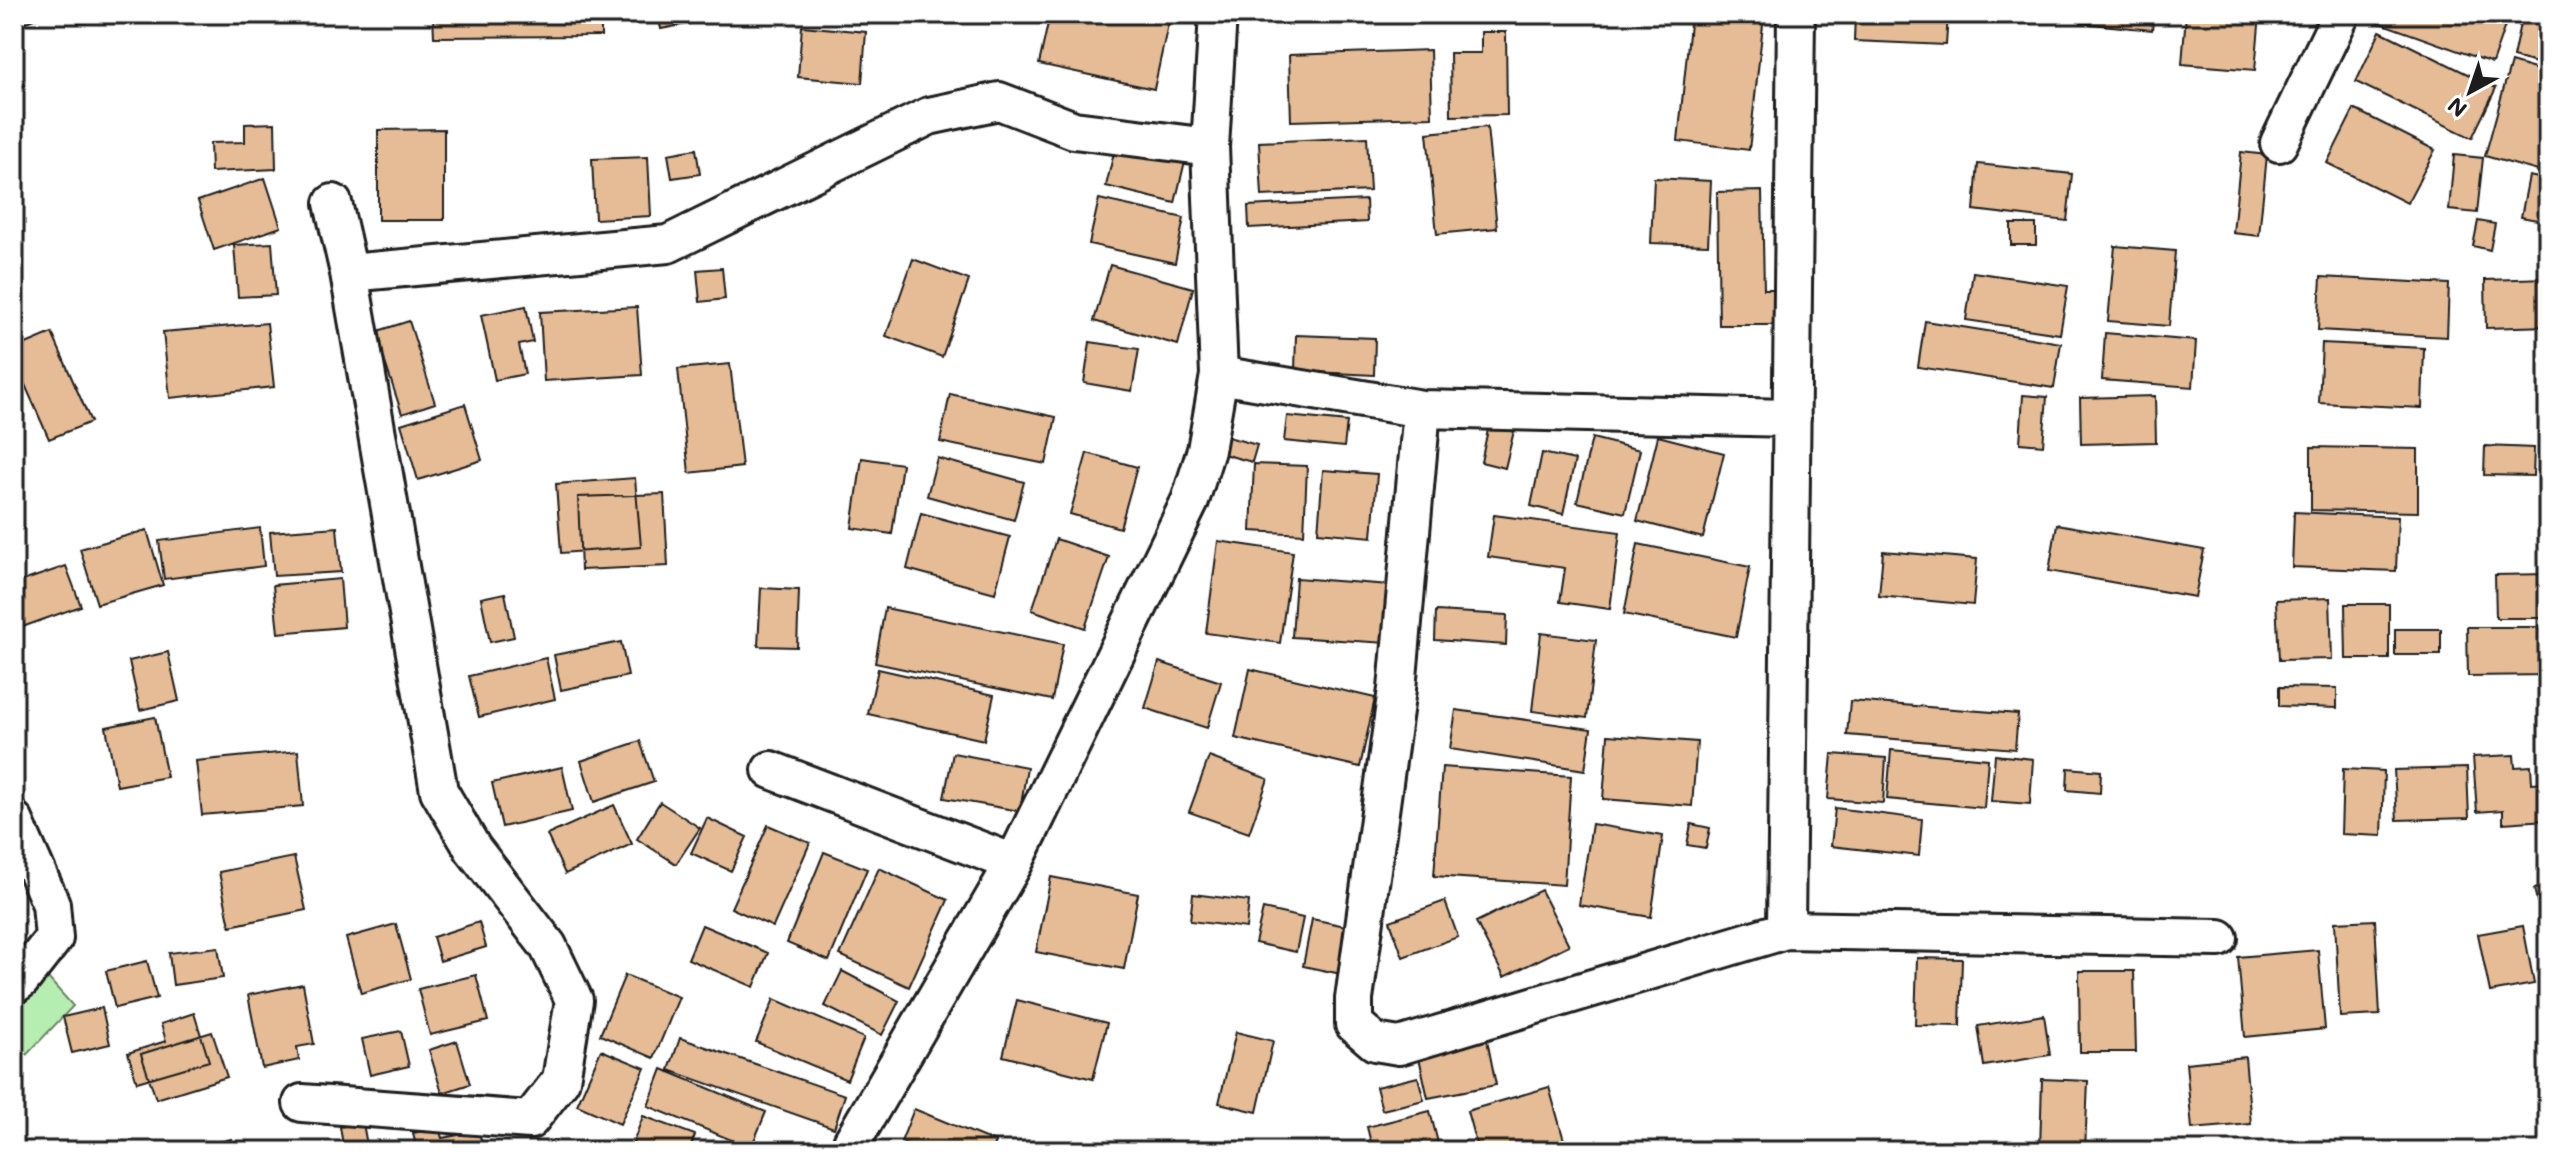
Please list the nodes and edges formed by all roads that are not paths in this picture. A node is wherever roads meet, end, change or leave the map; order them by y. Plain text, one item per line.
1 (1218, 14) edge
2 (1796, 14) edge
3 (2341, 14) edge
4 (2279, 143) dead end
5 (1210, 147) junction
6 (333, 203) dead end
7 (349, 273) junction
8 (1219, 375) junction
9 (1422, 409) junction
10 (1792, 418) junction
11 (771, 770) dead end
12 (14, 820) edge
13 (1014, 863) junction
14 (1786, 930) junction
15 (2219, 938) dead end
16 (14, 985) edge
17 (302, 1103) dead end
18 (852, 1142) dead end

1 - 5 street
2 - 10 street
3 - 4 street
5 - 7 street
5 - 8 street
6 - 7 street
7 - 17 street
8 - 9 street
8 - 13 street
9 - 10 street
9 - 14 street
10 - 14 street
11 - 13 street
12 - 16 street
13 - 18 street
14 - 15 street

